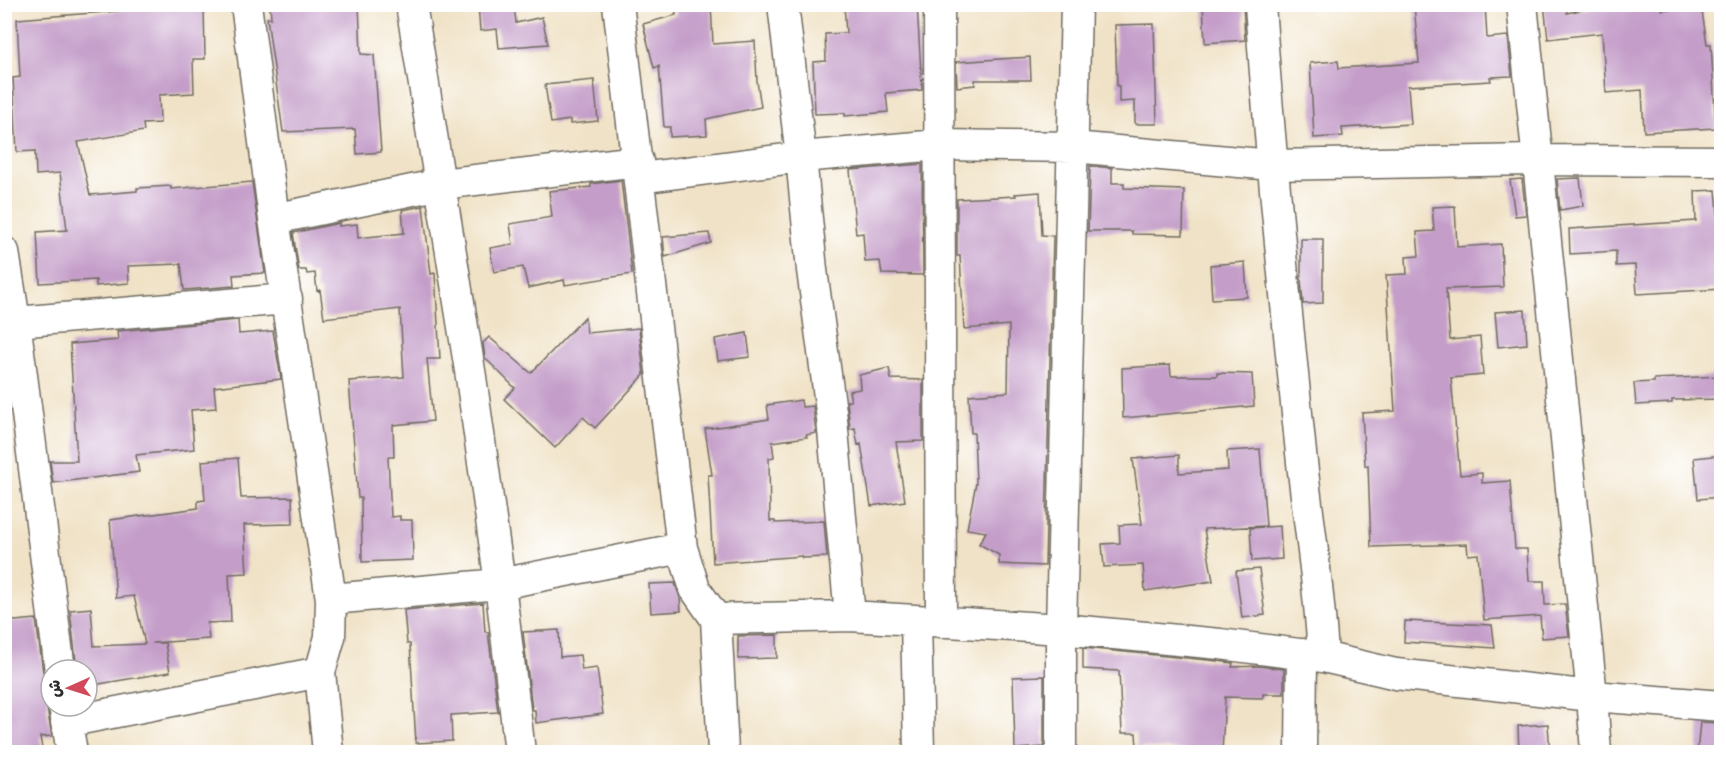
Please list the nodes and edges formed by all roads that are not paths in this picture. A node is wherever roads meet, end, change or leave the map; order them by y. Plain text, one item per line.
1 (246, 4) edge
2 (411, 4) edge
3 (618, 4) edge
4 (783, 4) edge
5 (939, 4) edge
6 (1076, 4) edge
7 (1260, 4) edge
8 (1522, 4) edge
9 (939, 145) junction
10 (1073, 147) junction
11 (801, 157) junction
12 (1539, 160) junction
13 (1722, 161) edge
14 (1272, 165) junction
15 (639, 169) junction
16 (441, 184) junction
17 (274, 219) junction
18 (4, 252) edge
19 (287, 299) junction
20 (10, 322) edge
21 (682, 548) junction
22 (500, 584) junction
23 (331, 599) junction
24 (850, 616) junction
25 (716, 619) junction
26 (929, 621) junction
27 (1061, 629) junction
28 (1312, 656) junction
29 (58, 658) edge
30 (320, 672) junction
31 (1592, 696) junction
32 (1722, 706) edge
33 (99, 708) edge
34 (66, 718) edge
35 (72, 753) edge
36 (328, 753) edge
37 (520, 753) edge
38 (723, 753) edge
39 (919, 753) edge
40 (1061, 753) edge
41 (1301, 753) edge
42 (1596, 753) edge

1 - 17 street
2 - 16 street
3 - 15 street
4 - 11 street
5 - 9 street
6 - 10 street
7 - 14 street
8 - 12 street
9 - 10 street
9 - 11 street
9 - 26 street
10 - 14 street
10 - 27 street
11 - 15 street
11 - 24 street
12 - 13 street
12 - 14 street
12 - 31 street
14 - 28 street
15 - 16 street
15 - 21 street
16 - 17 street
16 - 22 street
17 - 19 street
18 - 20 street
19 - 20 street
19 - 23 street
20 - 29 street
21 - 22 street
21 - 25 street
22 - 23 street
22 - 37 street
23 - 30 street
24 - 25 street
24 - 26 street
25 - 38 street
26 - 27 street
26 - 39 street
27 - 28 street
27 - 40 street
28 - 31 street
28 - 41 street
30 - 33 street
30 - 36 street
31 - 32 street
31 - 42 street
34 - 35 street

